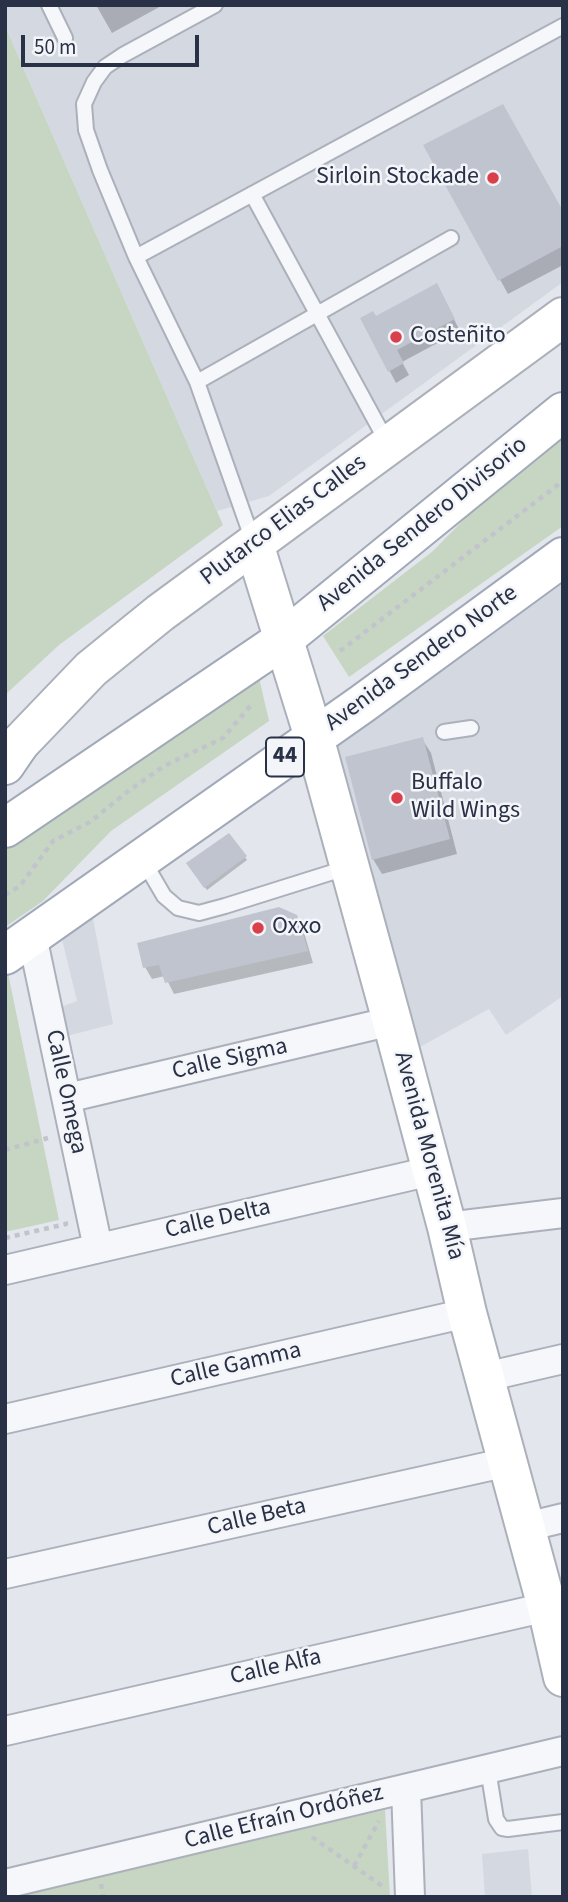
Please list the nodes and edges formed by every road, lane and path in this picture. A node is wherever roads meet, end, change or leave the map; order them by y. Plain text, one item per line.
1 (49, 5) edge
2 (215, 5) edge
3 (563, 26) edge
4 (65, 37) dead end
5 (253, 194) junction
6 (451, 238) dead end
7 (136, 257) junction
8 (318, 314) junction
9 (563, 317) edge
10 (197, 382) junction
11 (563, 412) edge
12 (388, 444) junction
13 (563, 481) edge
14 (254, 544) junction
15 (563, 557) edge
16 (284, 639) junction
17 (340, 651) dead end
18 (252, 704) dead end
19 (471, 728) dead end
20 (444, 732) dead end
21 (314, 737) junction
22 (10, 754) edge
23 (5, 828) edge
24 (143, 858) junction
25 (350, 866) junction
26 (5, 895) edge
27 (19, 945) edge
28 (392, 1021) junction
29 (67, 1098) junction
30 (5, 1150) edge
31 (51, 1150) dead end
32 (431, 1171) junction
33 (64, 1211) dead end
34 (563, 1213) edge
35 (447, 1227) junction
36 (5, 1238) edge
37 (98, 1248) junction
38 (5, 1270) edge
39 (467, 1313) junction
40 (563, 1360) edge
41 (485, 1377) junction
42 (5, 1419) edge
43 (508, 1462) junction
44 (563, 1518) edge
45 (526, 1527) junction
46 (5, 1574) edge
47 (547, 1607) junction
48 (562, 1668) edge
49 (5, 1731) edge
50 (563, 1751) edge
51 (488, 1769) junction
52 (406, 1789) junction
53 (385, 1810) dead end
54 (563, 1822) edge
55 (305, 1831) dead end
56 (354, 1866) junction
57 (5, 1884) edge
58 (402, 1896) edge

1 - 4 lane
2 - 7 lane
3 - 5 lane
5 - 7 lane
5 - 8 lane
6 - 8 lane
7 - 10 lane
8 - 10 lane
8 - 12 lane
9 - 12 street, Plutarco Elias Calles
10 - 14 lane
11 - 16 street, Avenida Sendero Divisorio
12 - 14 street, Plutarco Elias Calles
13 - 17 path
14 - 16 street, Avenida Morenita Mía
14 - 22 street, Plutarco Elias Calles
15 - 21 street, Avenida Sendero Norte / 44
16 - 21 street, Avenida Morenita Mía
16 - 23 street
18 - 26 path
19 - 20 lane
21 - 24 street, Avenida Sendero Norte / 44
21 - 25 street, Avenida Morenita Mía
24 - 25 lane
24 - 27 street, Avenida Sendero Norte / 44
25 - 28 street, Avenida Morenita Mía
27 - 29 street, Calle Omega
28 - 29 street, Calle Sigma
28 - 32 street, Avenida Morenita Mía
29 - 37 street, Calle Omega
30 - 31 path
32 - 35 street, Avenida Morenita Mía
32 - 37 street, Calle Delta
33 - 36 path
34 - 35 street
35 - 39 street, Avenida Morenita Mía
37 - 38 street, Calle Delta
39 - 41 street, Avenida Morenita Mía
39 - 42 street, Calle Gamma
40 - 41 street
41 - 43 street, Avenida Morenita Mía
43 - 45 street, Avenida Morenita Mía
43 - 46 street, Calle Beta
44 - 45 street
45 - 47 street, Avenida Morenita Mía
47 - 48 street, Avenida Morenita Mía
47 - 49 street, Calle Alfa
50 - 51 street, Calle Efraín Ordóñez
51 - 52 street, Calle Efraín Ordóñez
51 - 54 lane
52 - 57 street, Calle Efraín Ordóñez
52 - 58 street
53 - 56 path
55 - 56 path
56 - 58 path

